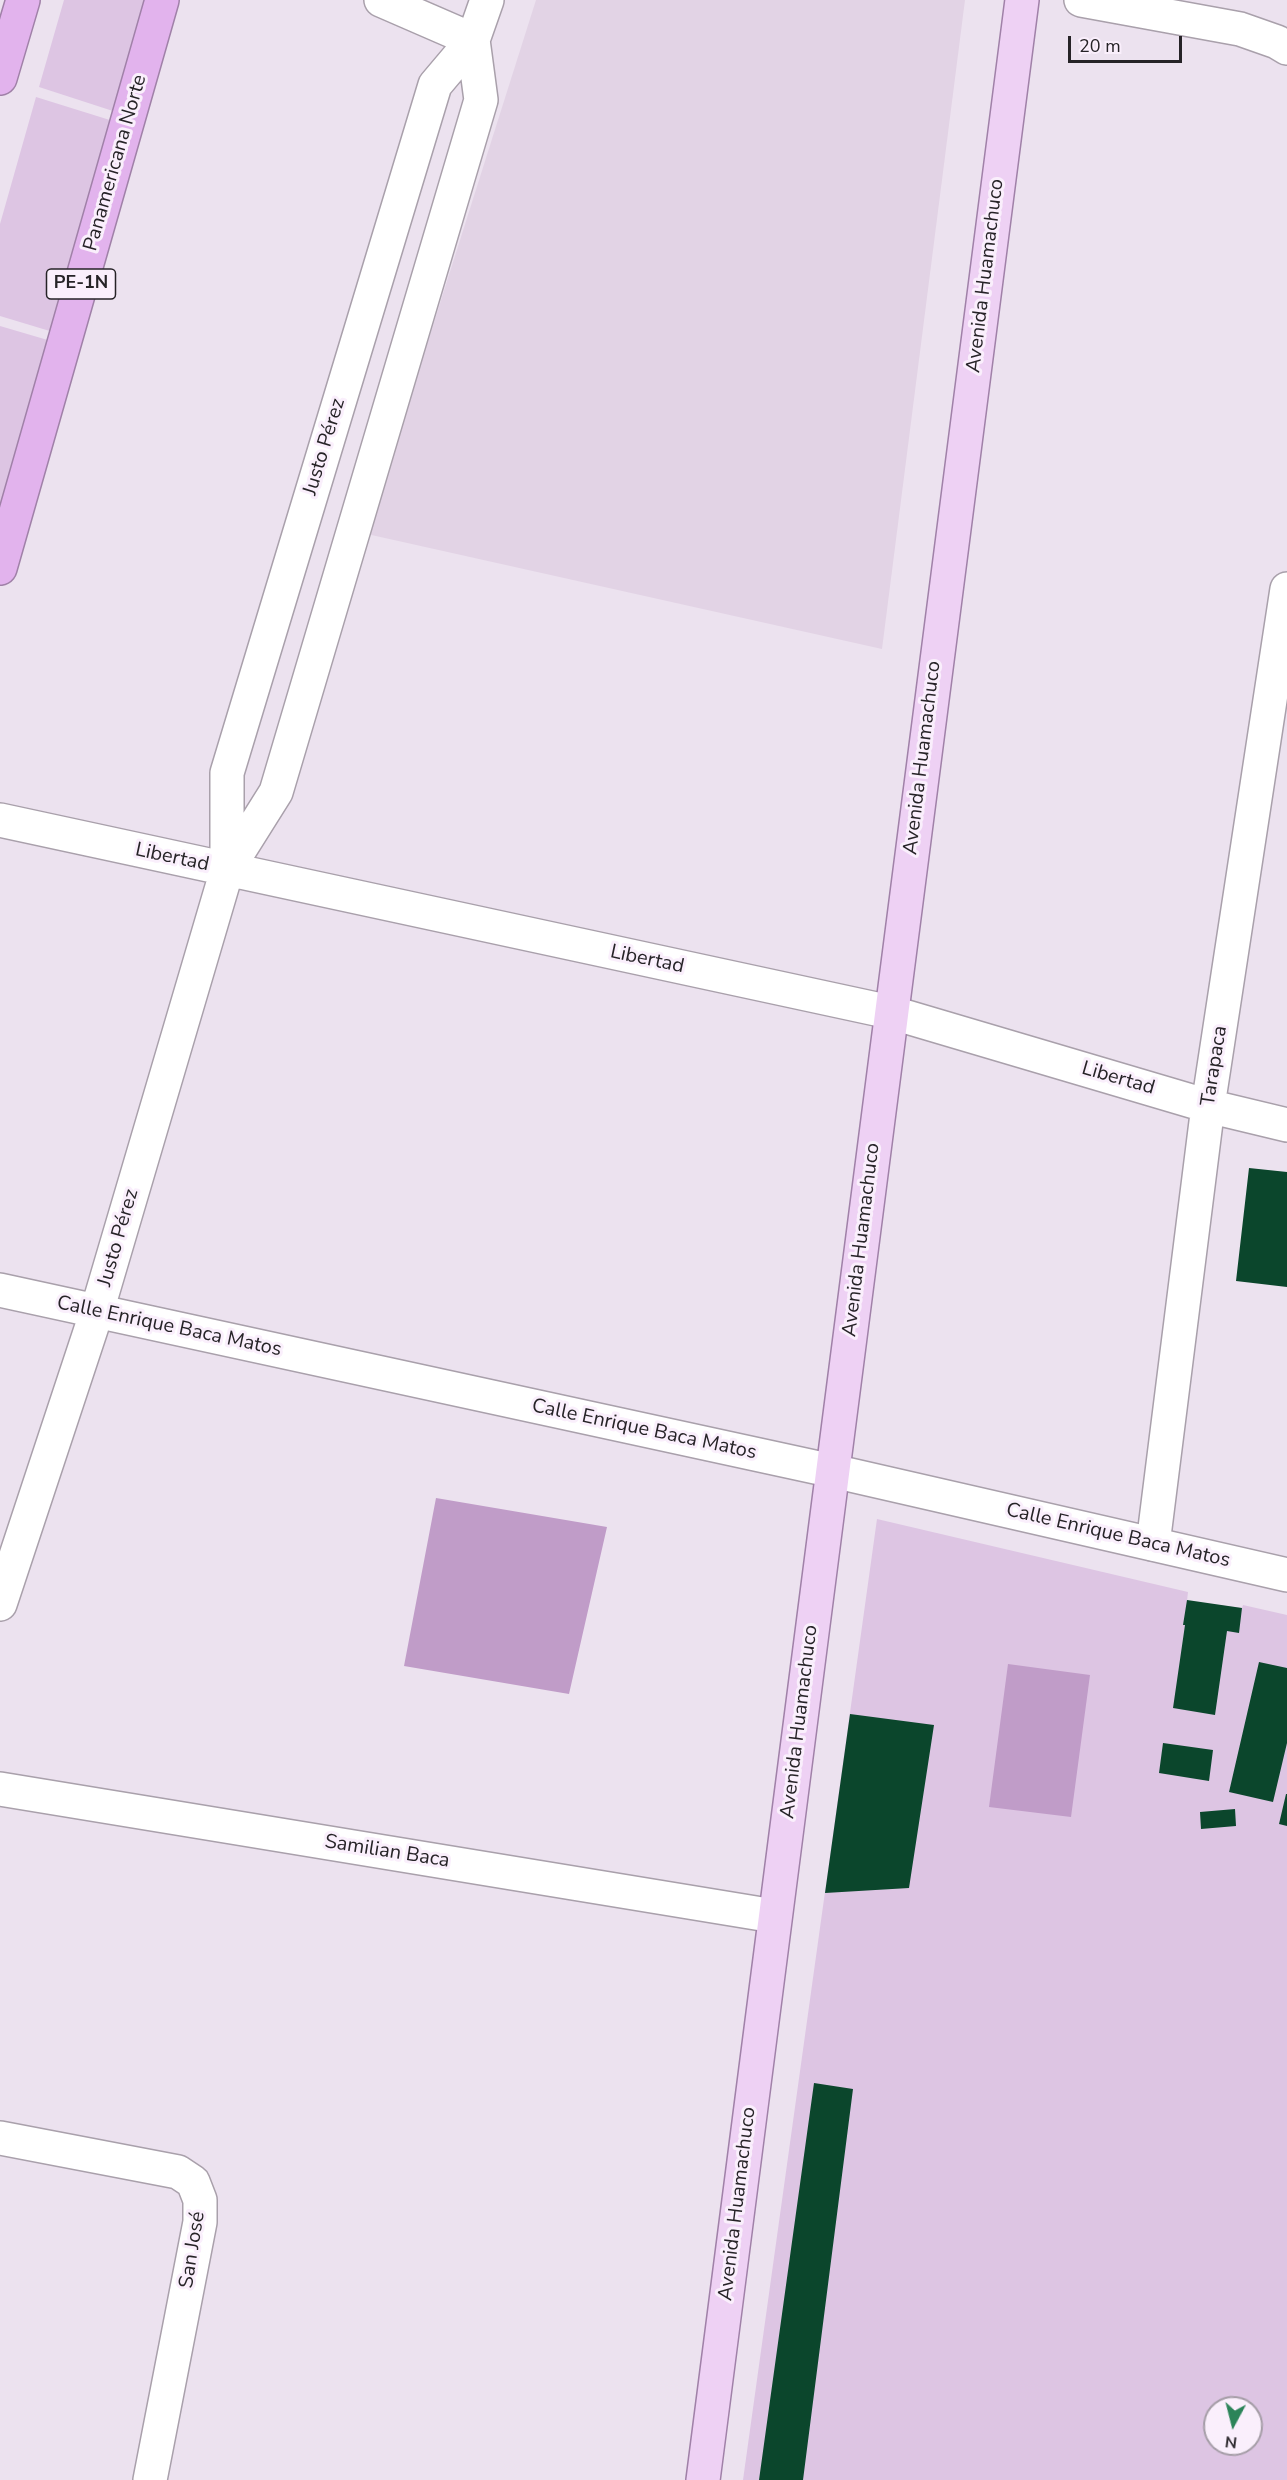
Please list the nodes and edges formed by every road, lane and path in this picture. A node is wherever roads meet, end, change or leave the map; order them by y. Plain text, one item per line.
1 (23, 0) edge
2 (162, 0) edge
3 (381, 0) edge
4 (487, 0) edge
5 (1022, 0) edge
6 (1081, 0) edge
7 (473, 40) junction
8 (1287, 48) edge
9 (0, 78) edge
10 (0, 568) edge
11 (1287, 589) edge
12 (0, 820) edge
13 (227, 870) junction
14 (890, 1012) junction
15 (1208, 1106) junction
16 (1287, 1125) edge
17 (0, 1290) edge
18 (97, 1311) junction
19 (833, 1470) junction
20 (1153, 1544) junction
21 (1287, 1575) edge
22 (0, 1604) edge
23 (0, 1789) edge
24 (774, 1916) junction
25 (0, 2138) edge
26 (150, 2480) edge
27 (703, 2480) edge

1 - 9 highway
2 - 10 highway, Panamericana Norte / PE-1N
3 - 7 street
4 - 7 street, Justo Pérez
5 - 14 main road, Avenida Huamachuco
6 - 8 street
7 - 13 street, Justo Pérez
7 - 13 street, Justo Pérez
11 - 15 street, Tarapaca
12 - 13 street, Libertad
13 - 14 street, Libertad
13 - 18 street, Justo Pérez
14 - 15 street, Libertad
14 - 19 main road, Avenida Huamachuco
15 - 16 street, Libertad
15 - 20 street, Tarapaca
17 - 18 street, Calle Enrique Baca Matos
18 - 19 street, Calle Enrique Baca Matos
18 - 22 street, Justo Pérez
19 - 20 street, Calle Enrique Baca Matos
19 - 24 main road, Avenida Huamachuco
20 - 21 street, Calle Enrique Baca Matos
23 - 24 street, Samilian Baca
24 - 27 main road, Avenida Huamachuco
25 - 26 street, San José

